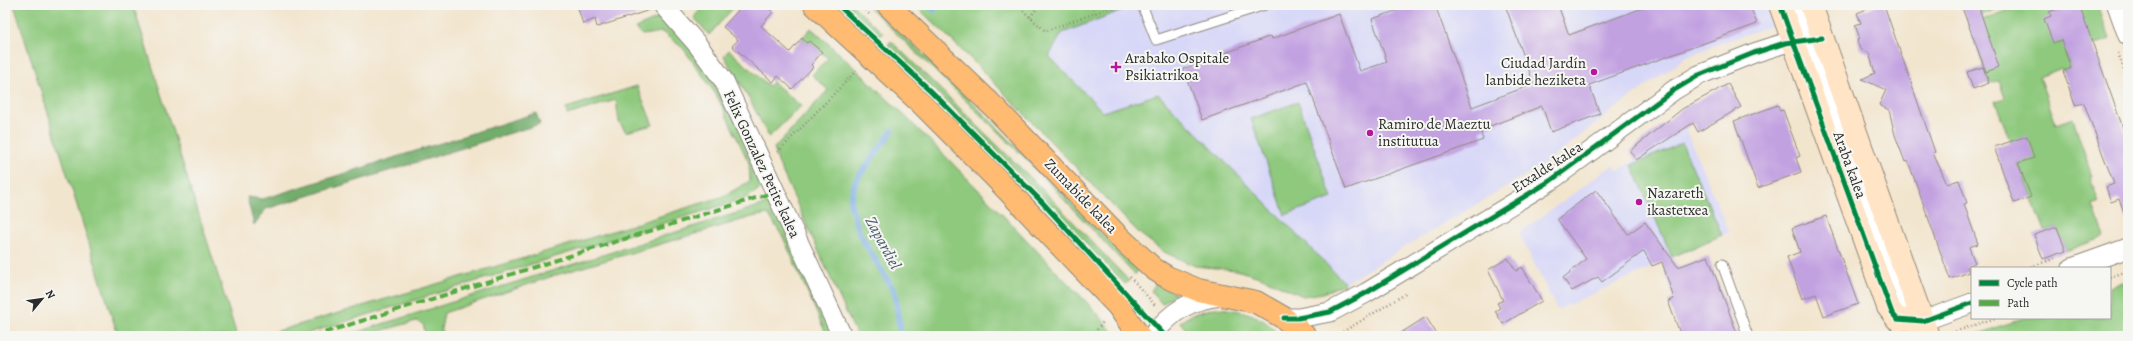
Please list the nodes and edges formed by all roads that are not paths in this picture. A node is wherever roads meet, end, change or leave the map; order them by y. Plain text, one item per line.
1 (663, 5) edge
2 (815, 5) edge
3 (888, 5) edge
4 (1142, 5) edge
5 (1265, 5) edge
6 (1810, 5) edge
7 (2117, 5) edge
8 (1788, 6) edge
9 (2128, 36) edge
10 (1808, 39) junction
11 (2128, 248) edge
12 (1722, 264) dead end
13 (2075, 267) edge
14 (1224, 296) junction
15 (1971, 303) edge
16 (1911, 327) edge
17 (1296, 330) edge
18 (842, 336) edge
19 (1139, 336) edge
20 (1152, 336) edge
21 (1748, 336) edge

1 - 18 street, Felix Gonzalez Petite kalea
2 - 19 main road
3 - 14 main road, Zumabide kalea
4 - 5 lane
6 - 10 street, Araba kalea
7 - 9 street
8 - 10 street, Araba kalea
10 - 16 street, Araba kalea
10 - 16 street, Araba kalea
10 - 17 street, Etxalde kalea
11 - 13 street
12 - 21 lane
14 - 17 main road, Zumabide kalea
14 - 20 street
15 - 16 street

